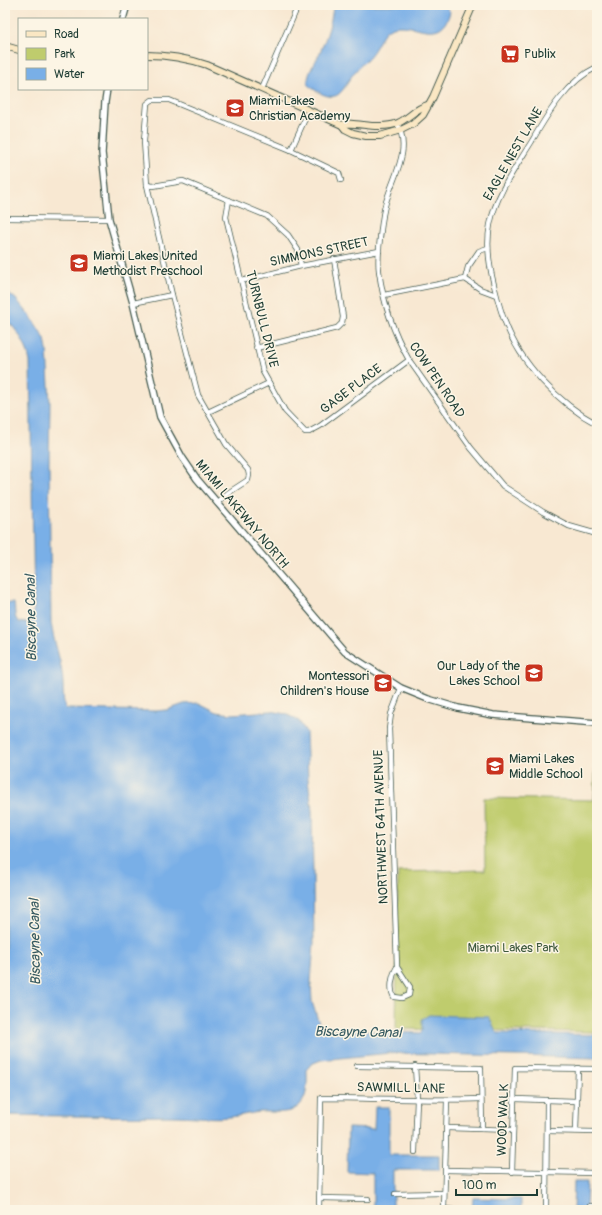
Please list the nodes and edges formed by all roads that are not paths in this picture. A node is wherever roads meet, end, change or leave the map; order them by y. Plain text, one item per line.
1 (127, 5) edge
2 (296, 5) edge
3 (474, 5) edge
4 (123, 18) edge
5 (5, 46) edge
6 (18, 50) edge
7 (148, 55) edge
8 (597, 67) edge
9 (262, 89) junction
10 (107, 90) edge
11 (428, 105) junction
12 (309, 110) junction
13 (397, 123) junction
14 (342, 125) junction
15 (401, 130) junction
16 (291, 150) junction
17 (341, 180) dead end
18 (147, 185) junction
19 (229, 200) junction
20 (5, 218) edge
21 (109, 219) junction
22 (488, 248) junction
23 (379, 251) junction
24 (334, 259) junction
25 (301, 266) junction
26 (465, 279) junction
27 (241, 281) junction
28 (172, 295) junction
29 (384, 295) junction
30 (496, 295) junction
31 (133, 303) junction
32 (256, 348) junction
33 (409, 360) junction
34 (269, 383) junction
35 (208, 412) junction
36 (597, 424) edge
37 (305, 432) joint
38 (217, 503) junction
39 (597, 534) edge
40 (401, 688) junction
41 (597, 723) edge
42 (397, 967) junction
43 (357, 1066) dead end
44 (415, 1066) junction
45 (578, 1068) junction
46 (597, 1069) edge
47 (416, 1098) junction
48 (481, 1099) junction
49 (515, 1099) junction
50 (447, 1100) junction
51 (547, 1101) junction
52 (577, 1101) junction
53 (447, 1128) junction
54 (482, 1129) junction
55 (513, 1130) junction
56 (547, 1131) junction
57 (576, 1131) junction
58 (597, 1132) edge
59 (415, 1152) dead end
60 (446, 1170) junction
61 (512, 1172) junction
62 (547, 1172) junction
63 (597, 1173) edge
64 (444, 1193) junction
65 (395, 1194) dead end
66 (320, 1198) junction
67 (368, 1199) dead end
68 (590, 1206) dead end
69 (597, 1206) edge
70 (319, 1210) edge
71 (444, 1210) edge
72 (454, 1210) edge
73 (546, 1210) edge

1 - 4 street
2 - 9 street
3 - 11 main road
5 - 6 main road
7 - 9 main road
8 - 22 street, EAGLE NEST LANE
9 - 12 main road
10 - 21 street, MIAMI LAKEWAY NORTH
11 - 13 main road
11 - 15 main road
12 - 14 main road
12 - 16 street
13 - 14 main road
13 - 15 street, COW PEN ROAD
14 - 15 main road
15 - 23 street, COW PEN ROAD
16 - 17 street
16 - 18 street
18 - 19 street
18 - 28 street
19 - 25 street
19 - 27 street, TURNBULL DRIVE
20 - 21 street
21 - 31 street, MIAMI LAKEWAY NORTH
22 - 26 street
22 - 30 street, EAGLE NEST LANE
23 - 24 street, SIMMONS STREET
23 - 29 street, COW PEN ROAD
24 - 25 street, SIMMONS STREET
24 - 32 street
25 - 27 street, SIMMONS STREET
26 - 29 street
26 - 30 street
27 - 32 street, TURNBULL DRIVE
28 - 31 street
28 - 35 street
29 - 33 street, COW PEN ROAD
30 - 36 street, EAGLE NEST LANE
31 - 38 street, MIAMI LAKEWAY NORTH
32 - 34 street, TURNBULL DRIVE
33 - 37 street, GAGE PLACE
33 - 39 street, COW PEN ROAD
34 - 35 street
34 - 37 street, TURNBULL DRIVE
35 - 38 street
38 - 40 street, MIAMI LAKEWAY NORTH
40 - 41 street, MIAMI LAKEWAY NORTH
40 - 42 street, NORTHWEST 64TH AVENUE
42 - 42 street, NORTHWEST 64TH AVENUE
43 - 44 street
44 - 47 street
44 - 48 street
45 - 46 street
45 - 49 street, WOOD WALK
45 - 52 street
47 - 50 street, SAWMILL LANE
47 - 59 street
47 - 66 street, SAWMILL LANE
48 - 50 street, SAWMILL LANE
48 - 54 street
49 - 51 street
49 - 55 street, WOOD WALK
50 - 53 street
51 - 52 street
51 - 56 street
52 - 57 street
53 - 54 street
53 - 60 street
54 - 55 street
55 - 61 street, WOOD WALK
56 - 57 street
56 - 62 street
57 - 58 street
60 - 61 street
60 - 64 street
61 - 62 street
62 - 63 street
62 - 73 street
64 - 65 street
64 - 71 street
66 - 67 street
66 - 70 street
68 - 69 street
71 - 72 street

